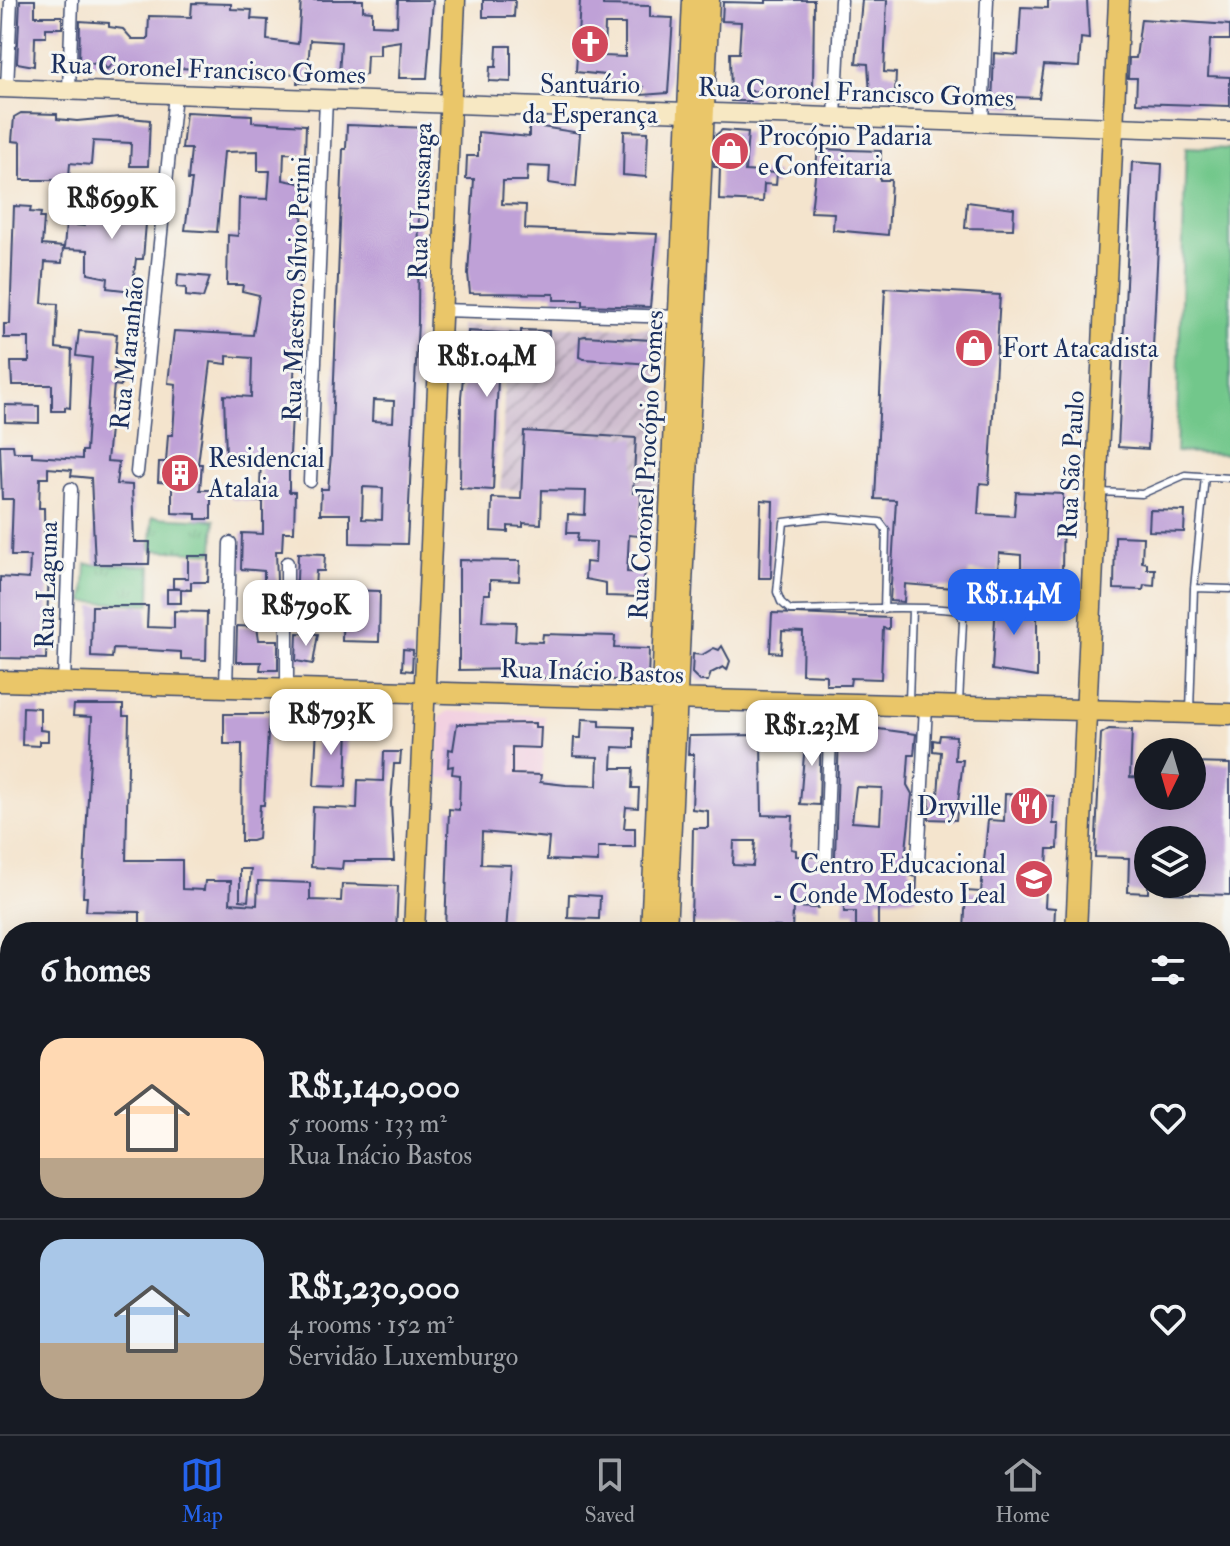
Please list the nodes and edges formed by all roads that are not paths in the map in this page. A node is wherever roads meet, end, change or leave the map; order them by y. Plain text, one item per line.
1 (11, 0) edge
2 (72, 0) edge
3 (455, 0) edge
4 (693, 0) edge
5 (709, 0) edge
6 (841, 0) edge
7 (987, 0) edge
8 (1119, 0) edge
9 (4, 88) edge
10 (69, 90) junction
11 (175, 94) junction
12 (326, 99) junction
13 (450, 104) junction
14 (696, 112) junction
15 (835, 117) junction
16 (982, 122) junction
17 (1113, 127) junction
18 (1230, 131) edge
19 (441, 310) junction
20 (679, 317) junction
21 (137, 472) dead end
22 (1205, 476) junction
23 (1230, 478) edge
24 (310, 481) dead end
25 (71, 489) dead end
26 (1096, 492) junction
27 (230, 543) dead end
28 (287, 563) dead end
29 (1194, 588) junction
30 (1230, 589) edge
31 (912, 609) junction
32 (884, 610) junction
33 (0, 681) edge
34 (64, 683) junction
35 (226, 687) junction
36 (287, 689) junction
37 (424, 693) junction
38 (669, 699) junction
39 (831, 704) junction
40 (918, 706) junction
41 (959, 707) junction
42 (1086, 710) junction
43 (1189, 713) junction
44 (1230, 714) edge
45 (826, 857) dead end
46 (918, 862) dead end
47 (414, 922) edge
48 (652, 922) edge
49 (666, 922) edge
50 (1076, 922) edge

1 - 9 street
2 - 10 street
3 - 13 main road, Rua Urussanga
4 - 14 main road, Rua Coronel Procópio Gomes
5 - 14 main road, Rua Coronel Procópio Gomes
6 - 15 street
7 - 16 street
8 - 17 main road, Rua São Paulo
9 - 10 main road, Rua Coronel Francisco Gomes
10 - 11 main road, Rua Coronel Francisco Gomes
11 - 12 main road, Rua Coronel Francisco Gomes
11 - 21 street, Rua Maranhão
12 - 13 main road, Rua Coronel Francisco Gomes
12 - 24 street, Rua Maestro Sílvio Perini
13 - 14 main road, Rua Coronel Francisco Gomes
13 - 19 main road, Rua Urussanga
14 - 15 main road, Rua Coronel Francisco Gomes
14 - 20 main road, Rua Coronel Procópio Gomes
14 - 38 main road, Rua Coronel Procópio Gomes
15 - 16 main road, Rua Coronel Francisco Gomes
16 - 17 main road, Rua Coronel Francisco Gomes
17 - 18 main road, Rua Coronel Francisco Gomes
17 - 26 main road, Rua São Paulo
19 - 20 street
19 - 37 main road, Rua Urussanga
20 - 38 main road, Rua Coronel Procópio Gomes
22 - 23 lane
22 - 26 lane
22 - 29 lane
25 - 34 street, Rua Laguna
26 - 42 main road, Rua São Paulo
27 - 35 street
28 - 36 street
29 - 30 lane
29 - 43 lane
31 - 32 lane
31 - 40 lane
31 - 41 lane
32 - 32 lane
33 - 34 main road, Rua Inácio Bastos
34 - 35 main road, Rua Inácio Bastos
35 - 36 main road, Rua Inácio Bastos
36 - 37 main road, Rua Inácio Bastos
37 - 38 main road, Rua Inácio Bastos
37 - 47 main road, Rua Urussanga
38 - 39 main road, Rua Inácio Bastos
38 - 48 main road, Rua Coronel Procópio Gomes
38 - 49 main road, Rua Coronel Procópio Gomes
39 - 40 main road, Rua Inácio Bastos
39 - 45 street
40 - 41 main road, Rua Inácio Bastos
40 - 46 street
41 - 42 main road, Rua Inácio Bastos
42 - 43 main road, Rua Inácio Bastos
42 - 50 main road, Rua São Paulo
43 - 44 main road, Rua Inácio Bastos

